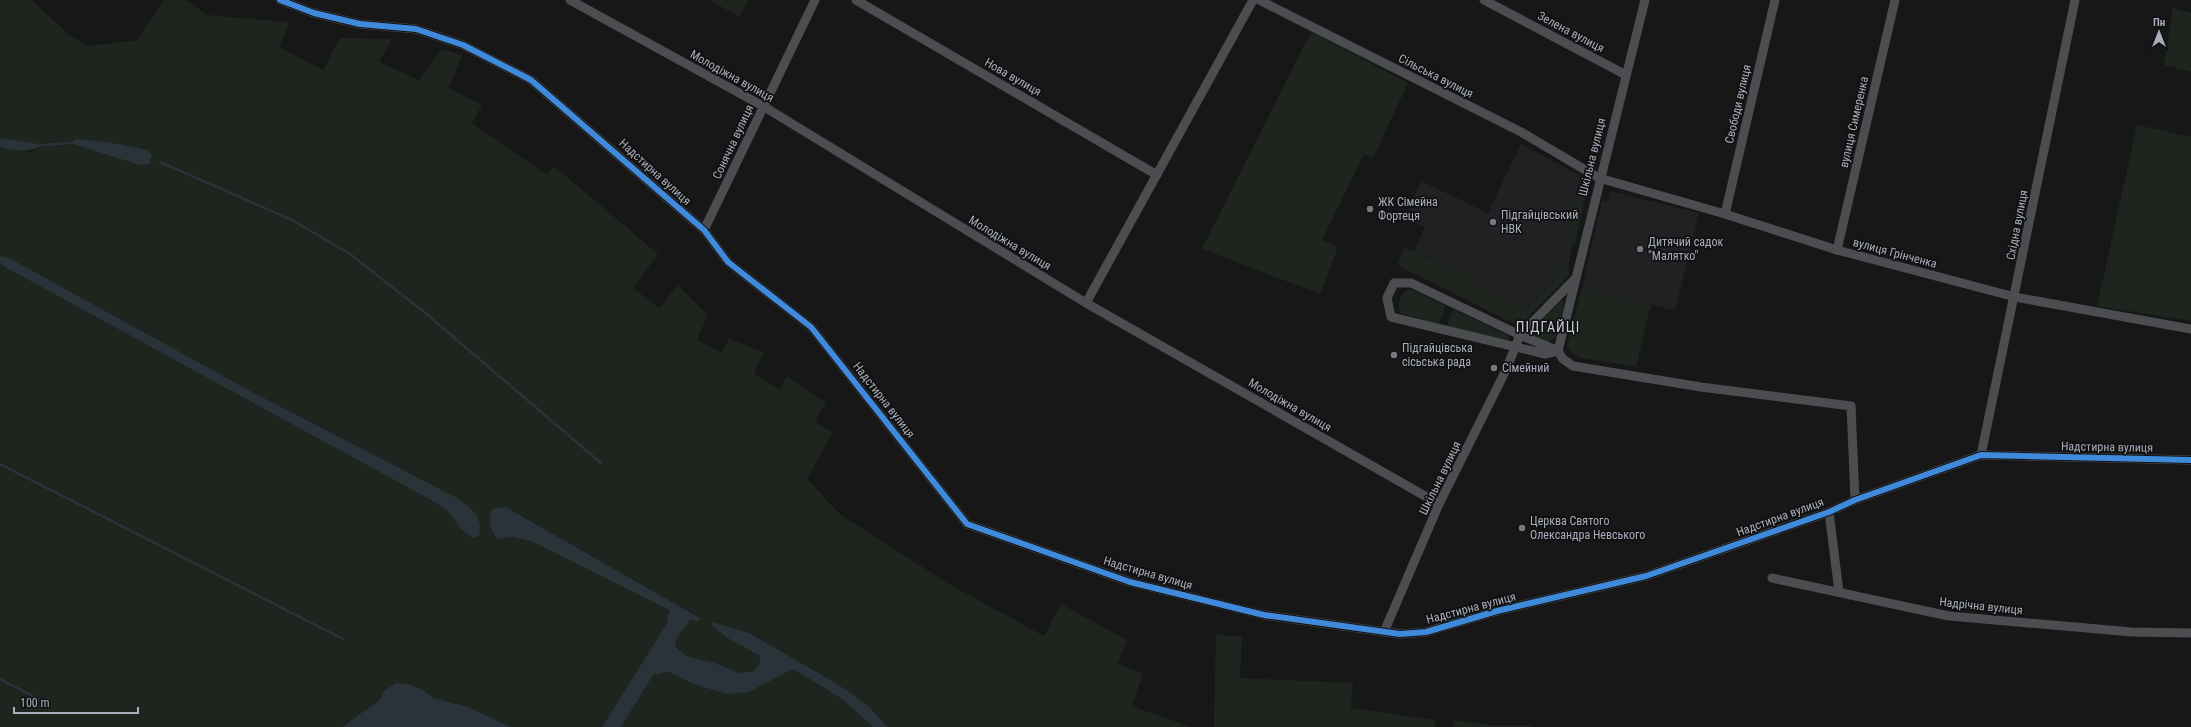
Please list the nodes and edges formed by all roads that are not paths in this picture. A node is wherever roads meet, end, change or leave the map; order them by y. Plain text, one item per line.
1 (280, 0) edge
2 (570, 0) edge
3 (814, 0) edge
4 (856, 0) edge
5 (1253, 0) edge
6 (1259, 0) edge
7 (1484, 0) edge
8 (1645, 0) edge
9 (1775, 0) edge
10 (1895, 0) edge
11 (2075, 0) edge
12 (1626, 75) junction
13 (763, 106) junction
14 (1158, 175) junction
15 (1599, 178) junction
16 (1725, 214) junction
17 (704, 230) junction
18 (1837, 250) junction
19 (1575, 279) junction
20 (2015, 297) junction
21 (1086, 303) junction
22 (2191, 328) edge
23 (1520, 335) junction
24 (1515, 348) junction
25 (1558, 351) junction
26 (1981, 455) junction
27 (2191, 460) edge
28 (1855, 500) junction
29 (1440, 504) junction
30 (1829, 512) junction
31 (1772, 578) dead end
32 (1839, 592) junction
33 (1384, 632) junction
34 (2191, 633) edge

1 - 17 street, Надстирна вулиця
2 - 13 street, Молодіжна вулиця
3 - 13 street, Сонячна вулиця
4 - 14 street, Нова вулиця
5 - 14 street
6 - 15 street, Сільська вулиця
7 - 12 street, Зелена вулиця
8 - 12 street, Шкільна вулиця
9 - 16 street, Свободи вулиця
10 - 18 street, вулиця Симеренка
11 - 20 street, Східна вулиця
12 - 15 street, Шкільна вулиця
13 - 17 street, Сонячна вулиця
13 - 21 street, Молодіжна вулиця
14 - 21 street
15 - 16 street, вулиця Грінченка
15 - 19 street, Шкільна вулиця
16 - 18 street, вулиця Грінченка
17 - 33 street, Надстирна вулиця
18 - 20 street, вулиця Грінченка
19 - 23 street
19 - 25 street, Шкільна вулиця
20 - 22 street, вулиця Грінченка
20 - 26 street, Східна вулиця
21 - 29 street, Молодіжна вулиця
23 - 24 street, Шкільна вулиця
23 - 24 street
23 - 25 street
24 - 25 street
24 - 29 street, Шкільна вулиця
25 - 28 street
26 - 27 street, Надстирна вулиця
26 - 28 street, Надстирна вулиця
28 - 30 street, Надстирна вулиця
29 - 33 street, Шкільна вулиця
30 - 32 street
30 - 33 street, Надстирна вулиця
31 - 32 street, Надрічна вулиця
32 - 34 street, Надрічна вулиця

